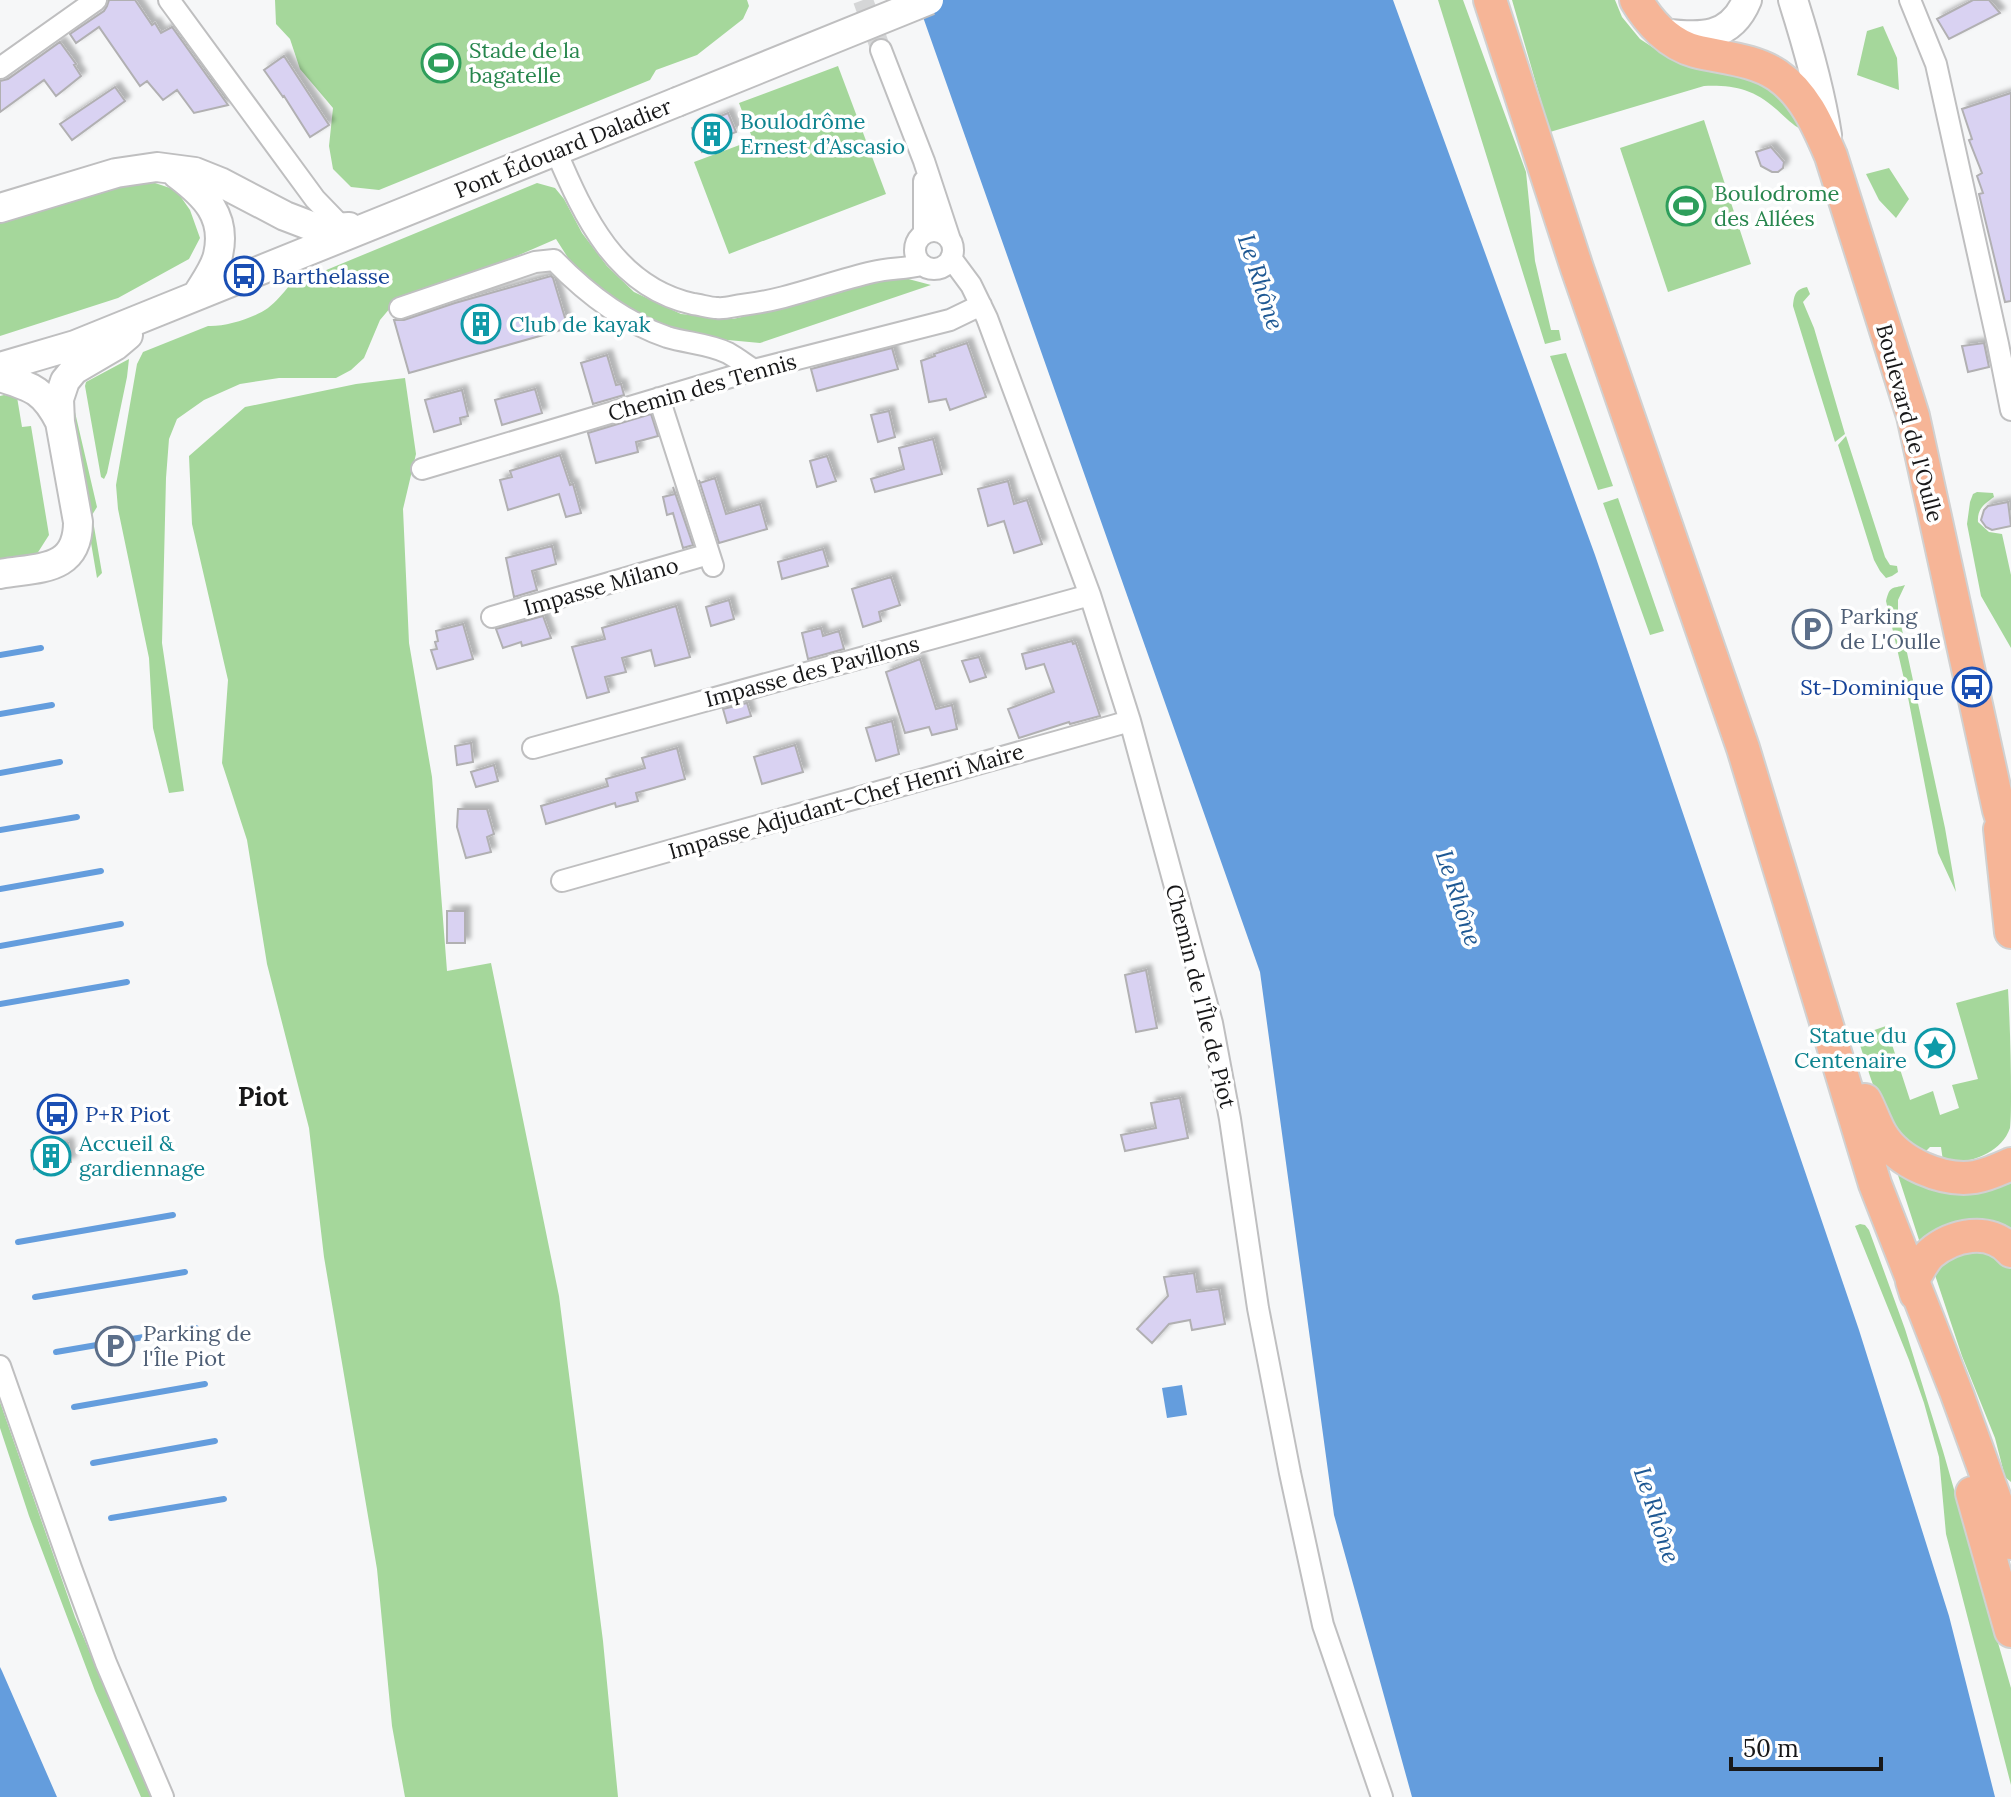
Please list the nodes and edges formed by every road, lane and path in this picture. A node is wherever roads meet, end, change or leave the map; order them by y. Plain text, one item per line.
1 (96, 0) edge
2 (169, 0) edge
3 (929, 0) edge
4 (1490, 0) edge
5 (1636, 0) edge
6 (1747, 0) edge
7 (1793, 0) edge
8 (1910, 0) edge
9 (1663, 33) junction
10 (881, 50) tunnel mouth
11 (0, 68) edge
12 (556, 151) junction
13 (1831, 156) junction
14 (924, 161) junction
15 (170, 168) junction
16 (0, 208) edge
17 (353, 228) junction
18 (920, 239) junction
19 (951, 249) junction
20 (927, 267) junction
21 (875, 271) junction
22 (197, 295) junction
23 (981, 305) junction
24 (400, 308) dead end
25 (156, 311) junction
26 (2005, 345) edge
27 (0, 367) edge
28 (754, 370) junction
29 (0, 377) edge
30 (659, 398) junction
31 (2011, 410) edge
32 (60, 422) junction
33 (422, 469) dead end
34 (0, 574) edge
35 (1090, 595) junction
36 (492, 617) dead end
37 (1130, 721) junction
38 (533, 748) dead end
39 (1999, 810) junction
40 (2011, 849) edge
41 (562, 881) dead end
42 (2011, 930) edge
43 (1813, 984) junction
44 (2005, 1162) edge
45 (2011, 1251) edge
46 (1912, 1281) junction
47 (0, 1366) edge
48 (2011, 1543) edge
49 (2011, 1631) edge
50 (163, 1797) edge
51 (1382, 1797) edge

1 - 11 street
2 - 17 street
3 - 12 main road, Pont Édouard Daladier, bridge
4 - 43 main road
5 - 9 main road
6 - 9 main road
7 - 13 main road, Boulevard de l'Oulle
8 - 26 street
9 - 13 main road
10 - 14 street, Chemin de l'Île de Piot
12 - 17 main road, Pont Édouard Daladier
12 - 21 street
13 - 39 main road, Boulevard de l'Oulle
14 - 18 street
14 - 19 street, Chemin de l'Île de Piot
15 - 16 main road
15 - 17 main road
15 - 22 main road
17 - 22 main road, Pont Édouard Daladier
18 - 19 street
18 - 20 street
18 - 21 street
19 - 20 street
19 - 23 street, Chemin de l'Île de Piot
20 - 21 street
20 - 23 street, Chemin de l'Île de Piot
22 - 25 main road, Pont Édouard Daladier
23 - 28 street, Chemin des Tennis
23 - 35 street, Chemin de l'Île de Piot
24 - 28 street
25 - 27 main road, Pont Édouard Daladier
25 - 32 main road
26 - 31 street
28 - 30 street, Chemin des Tennis
29 - 32 main road
30 - 33 street, Chemin des Tennis
30 - 36 street, Impasse Milano
32 - 34 main road
35 - 37 street, Chemin de l'Île de Piot
35 - 38 street, Impasse des Pavillons
37 - 41 street, Impasse Adjudant-Chef Henri Maire
37 - 51 street, Chemin de l'Île de Piot
39 - 40 main road, Boulevard de l'Oulle
39 - 42 main road
43 - 44 main road
43 - 46 main road
45 - 46 main road
46 - 48 main road
46 - 49 main road
47 - 50 street

